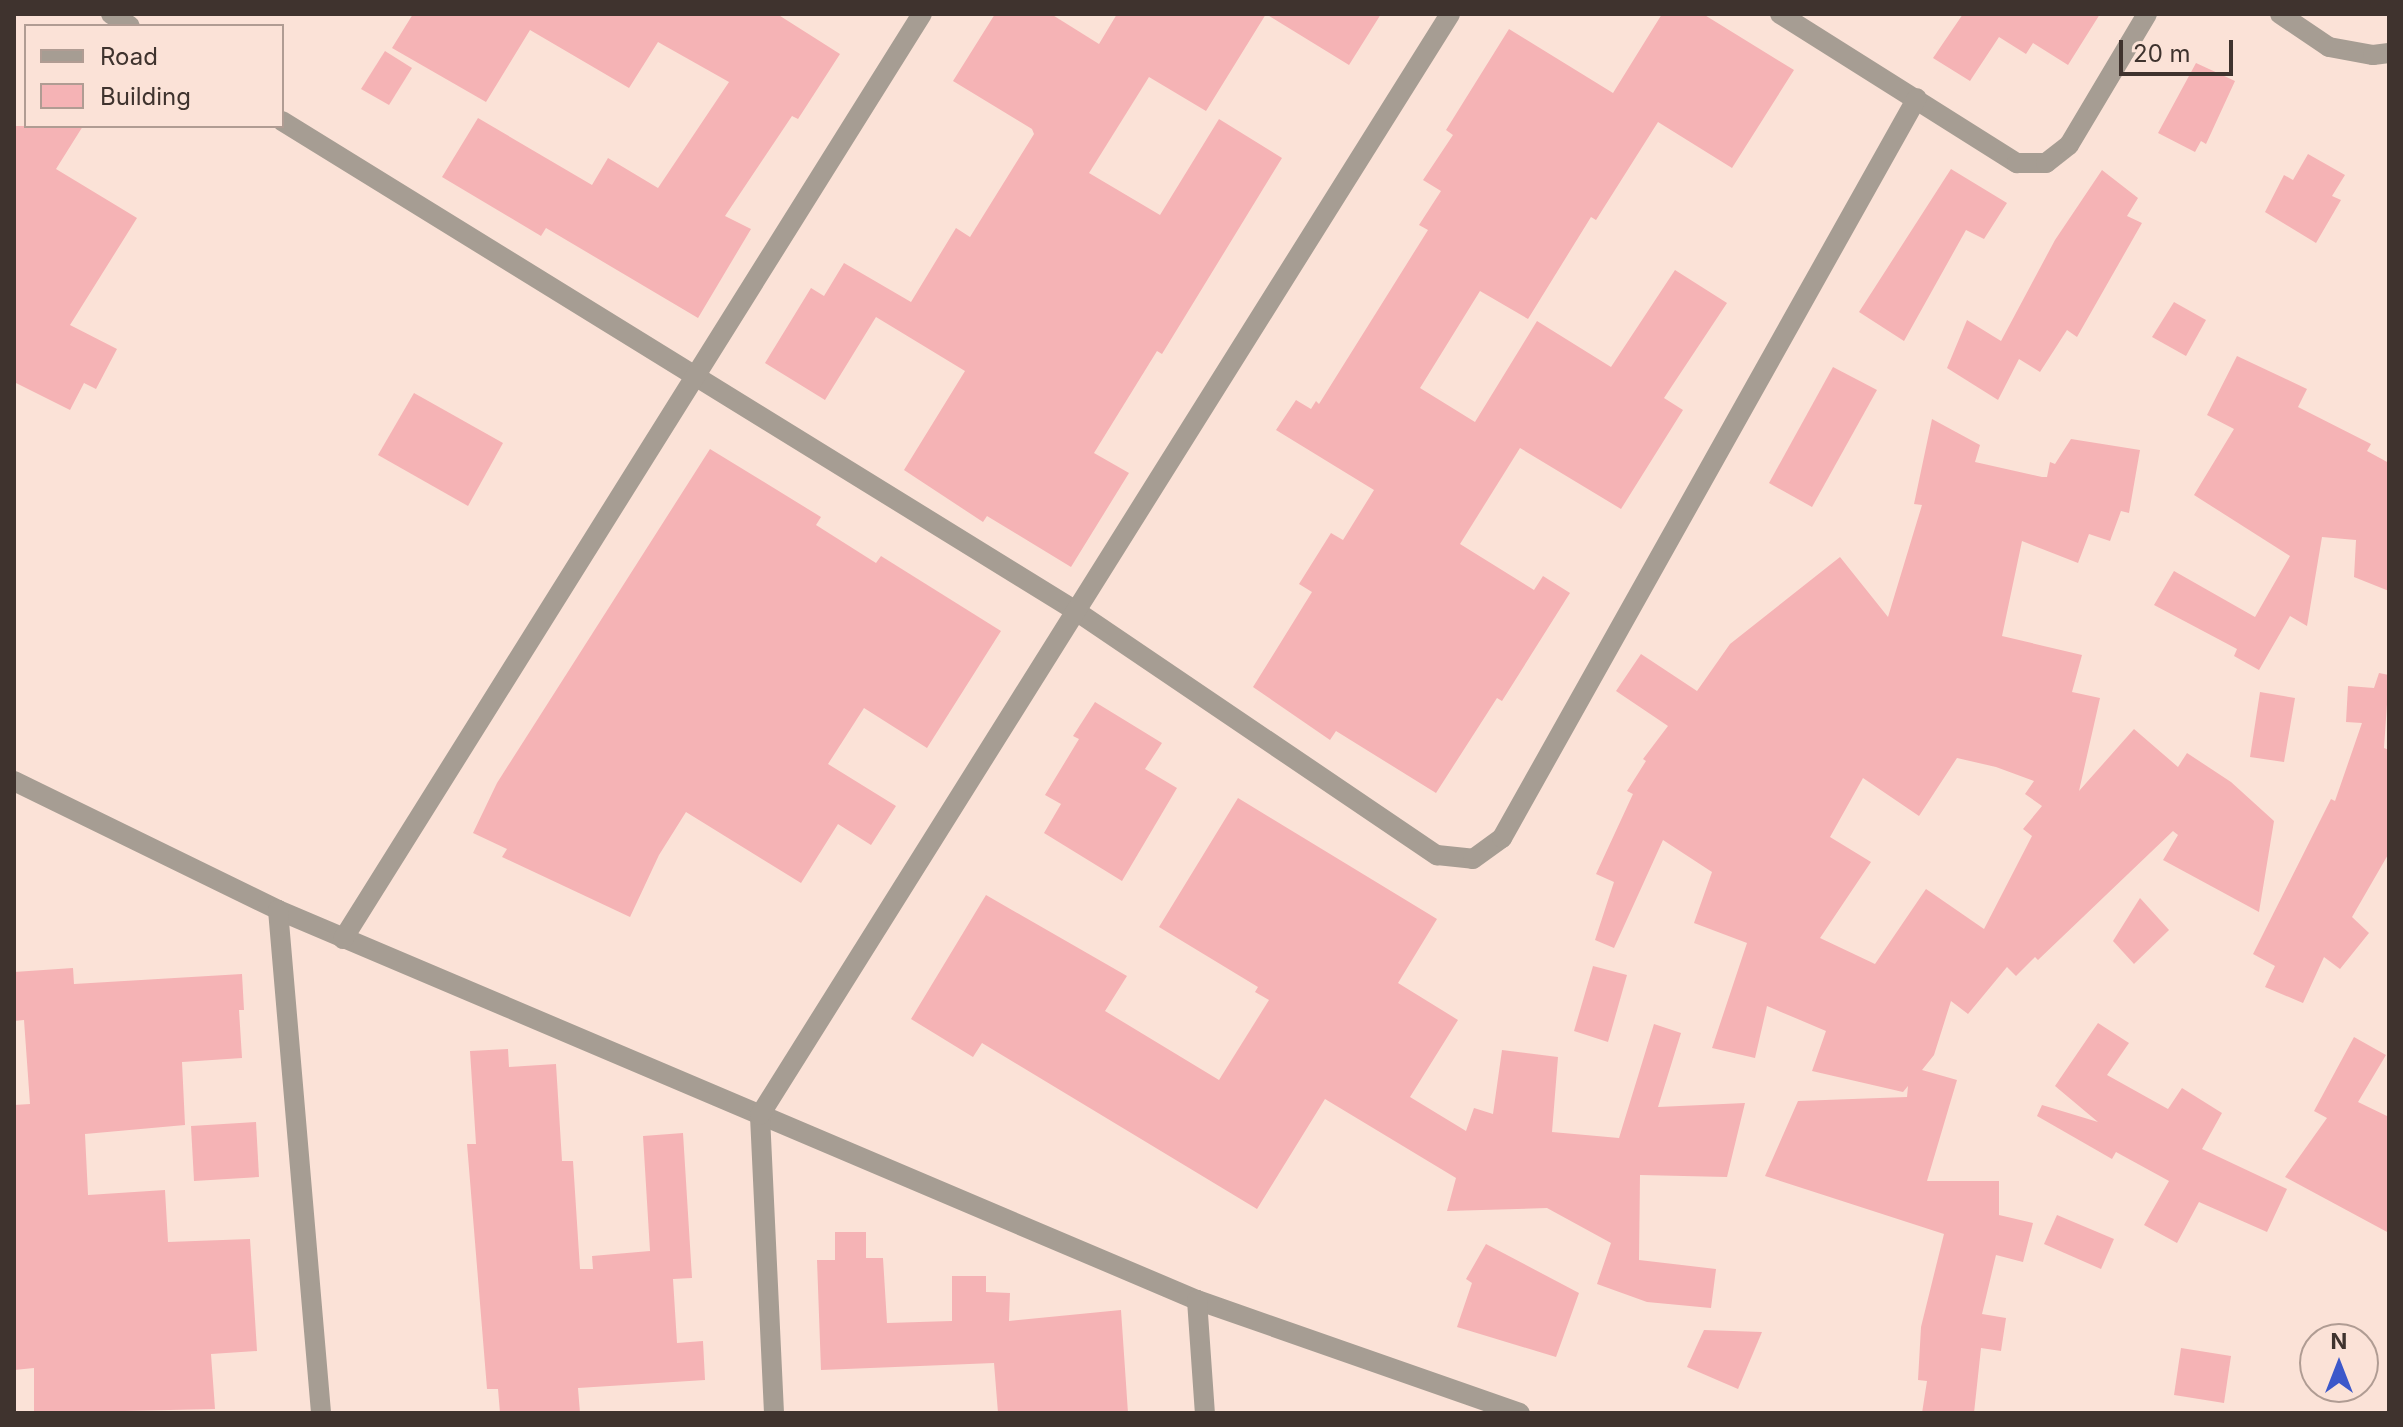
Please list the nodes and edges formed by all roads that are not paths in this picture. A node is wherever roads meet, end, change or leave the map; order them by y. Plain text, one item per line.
1 (1450, 14) edge
2 (1780, 14) edge
3 (2147, 14) edge
4 (2280, 14) edge
5 (920, 15) edge
6 (2389, 53) edge
7 (1917, 98) junction
8 (284, 122) edge
9 (696, 377) junction
10 (1076, 611) junction
11 (14, 781) edge
12 (278, 910) junction
13 (343, 939) junction
14 (760, 1115) junction
15 (1197, 1300) junction
16 (321, 1413) edge
17 (774, 1413) edge
18 (1205, 1413) edge
19 (1520, 1413) edge

1 - 10 street
2 - 7 street
3 - 7 street
4 - 6 street
5 - 9 street
7 - 10 street
8 - 9 street
9 - 10 street
9 - 13 street
10 - 14 street
11 - 12 street
12 - 13 street
12 - 16 street
13 - 14 street
14 - 15 street
14 - 17 street
15 - 18 street
15 - 19 street

